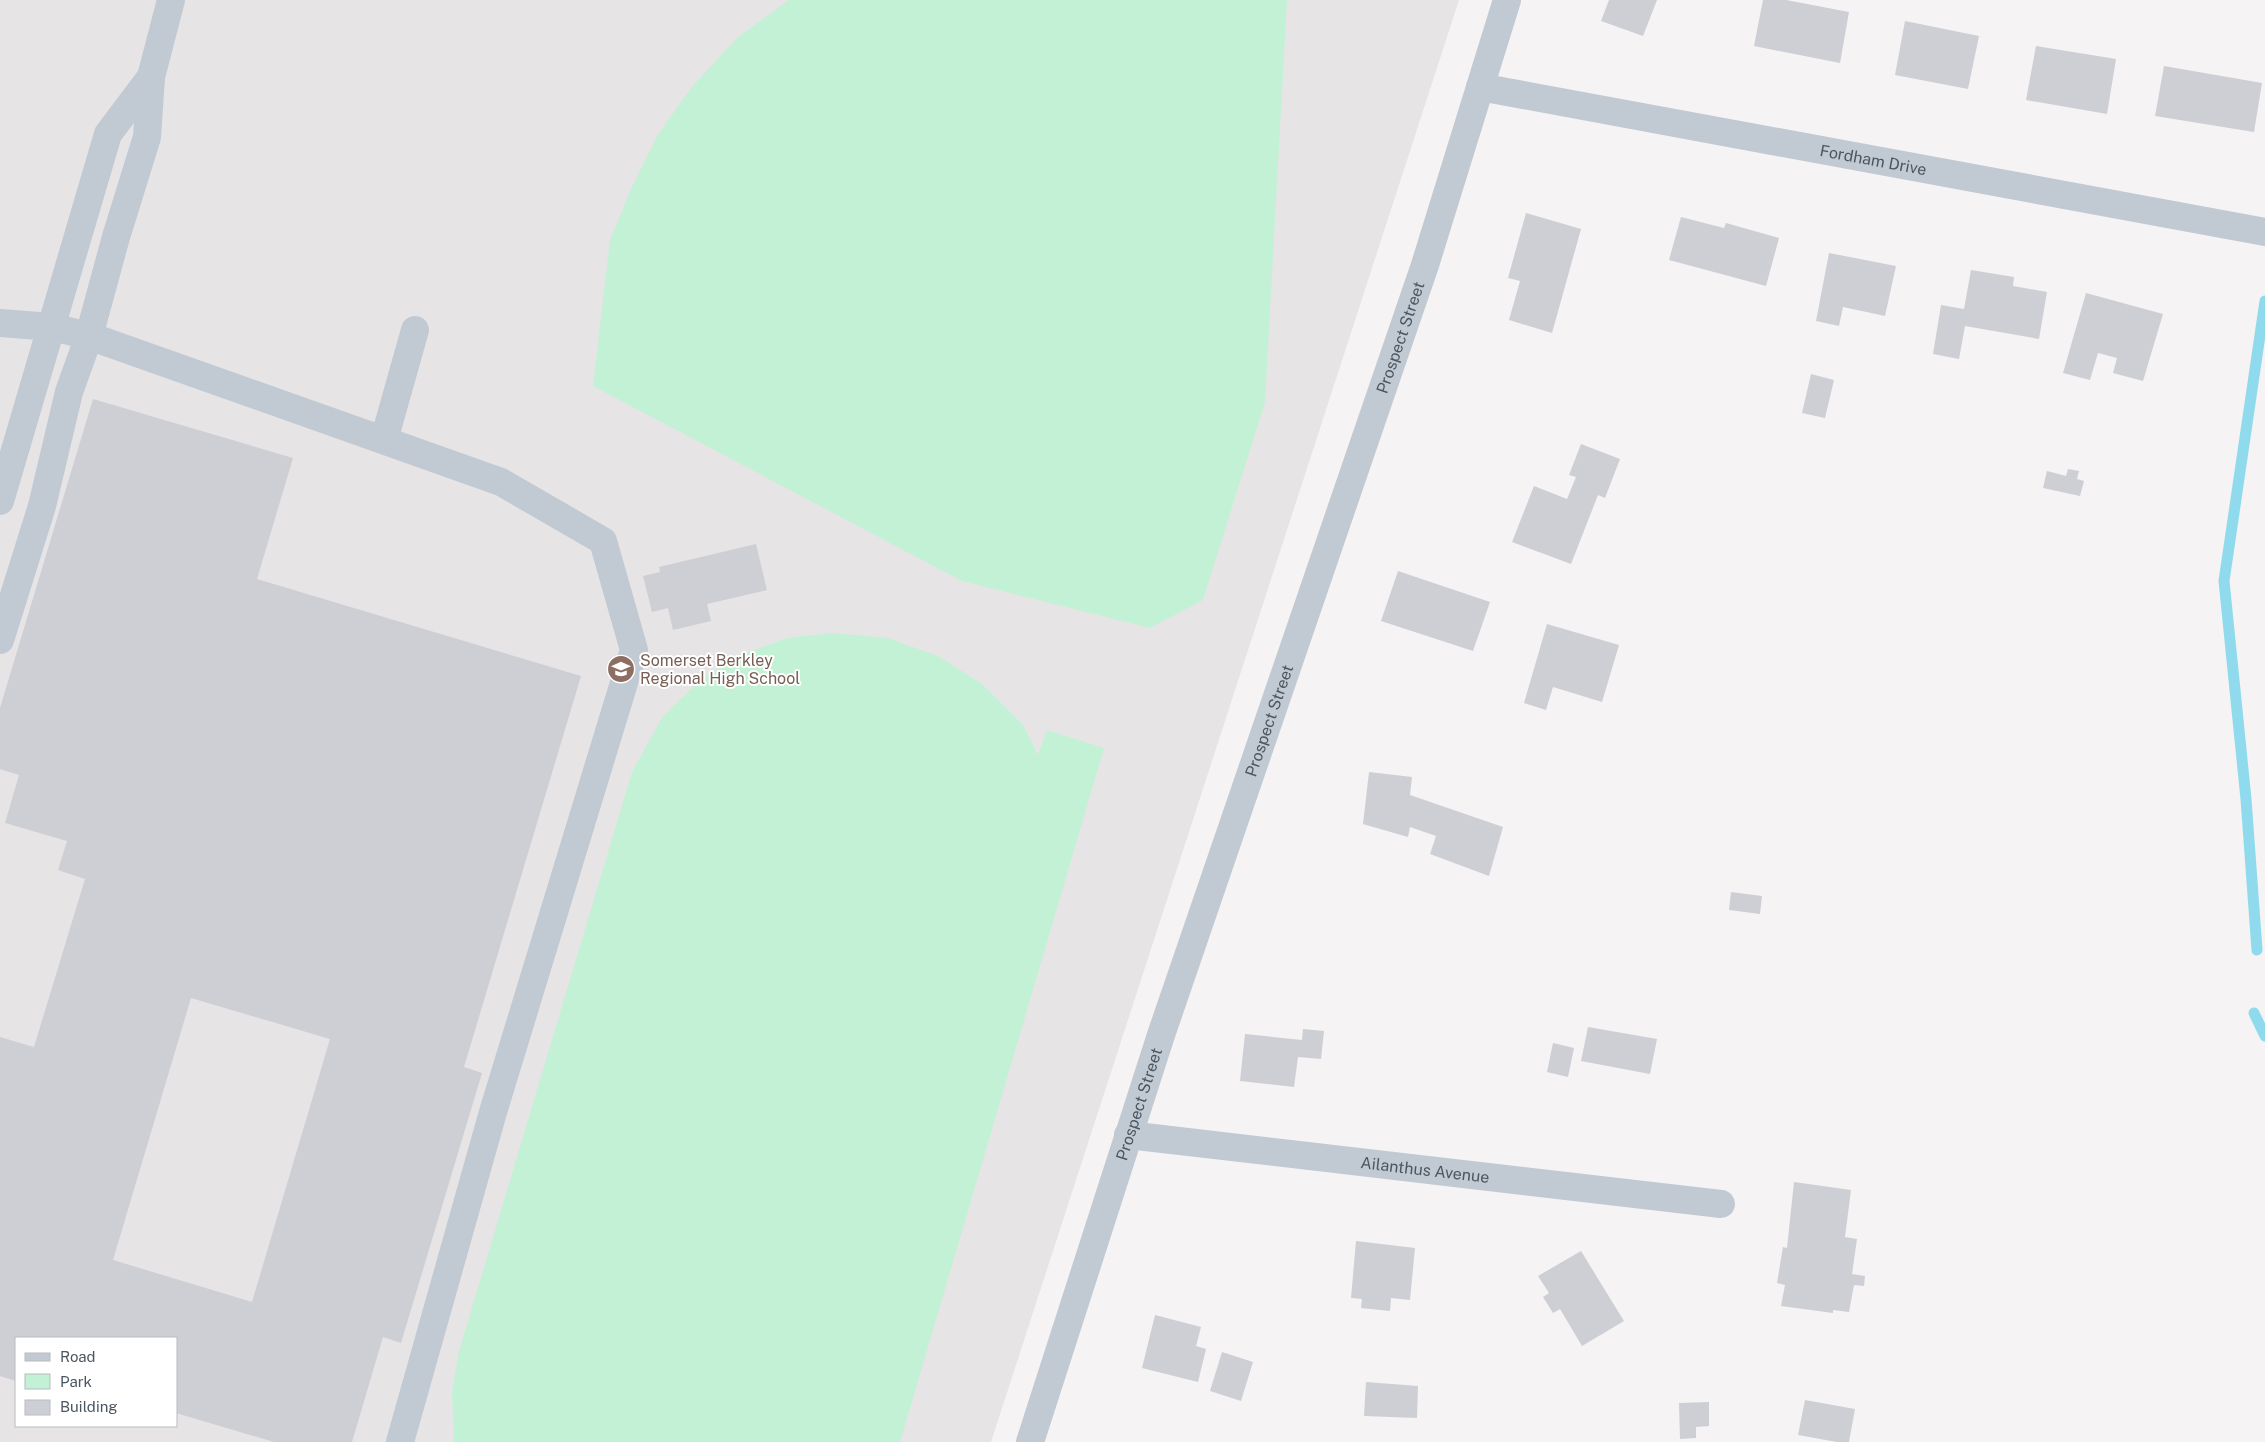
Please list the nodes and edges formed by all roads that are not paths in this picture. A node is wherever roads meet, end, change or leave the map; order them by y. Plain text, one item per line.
1 (171, 0) edge
2 (1508, 0) edge
3 (151, 77) junction
4 (1480, 87) junction
5 (2265, 232) edge
6 (0, 323) edge
7 (52, 327) junction
8 (415, 330) dead end
9 (89, 336) junction
10 (384, 440) junction
11 (0, 501) edge
12 (0, 640) edge
13 (1128, 1135) junction
14 (1721, 1204) dead end
15 (400, 1442) edge
16 (1030, 1442) edge

1 - 3 street
2 - 4 street, Prospect Street
3 - 7 street
3 - 9 street
4 - 5 street, Fordham Drive
4 - 13 street, Prospect Street
6 - 7 street
7 - 9 street
7 - 11 street
8 - 10 street
9 - 10 street
9 - 12 street
10 - 15 street
13 - 14 street, Ailanthus Avenue
13 - 16 street, Prospect Street

